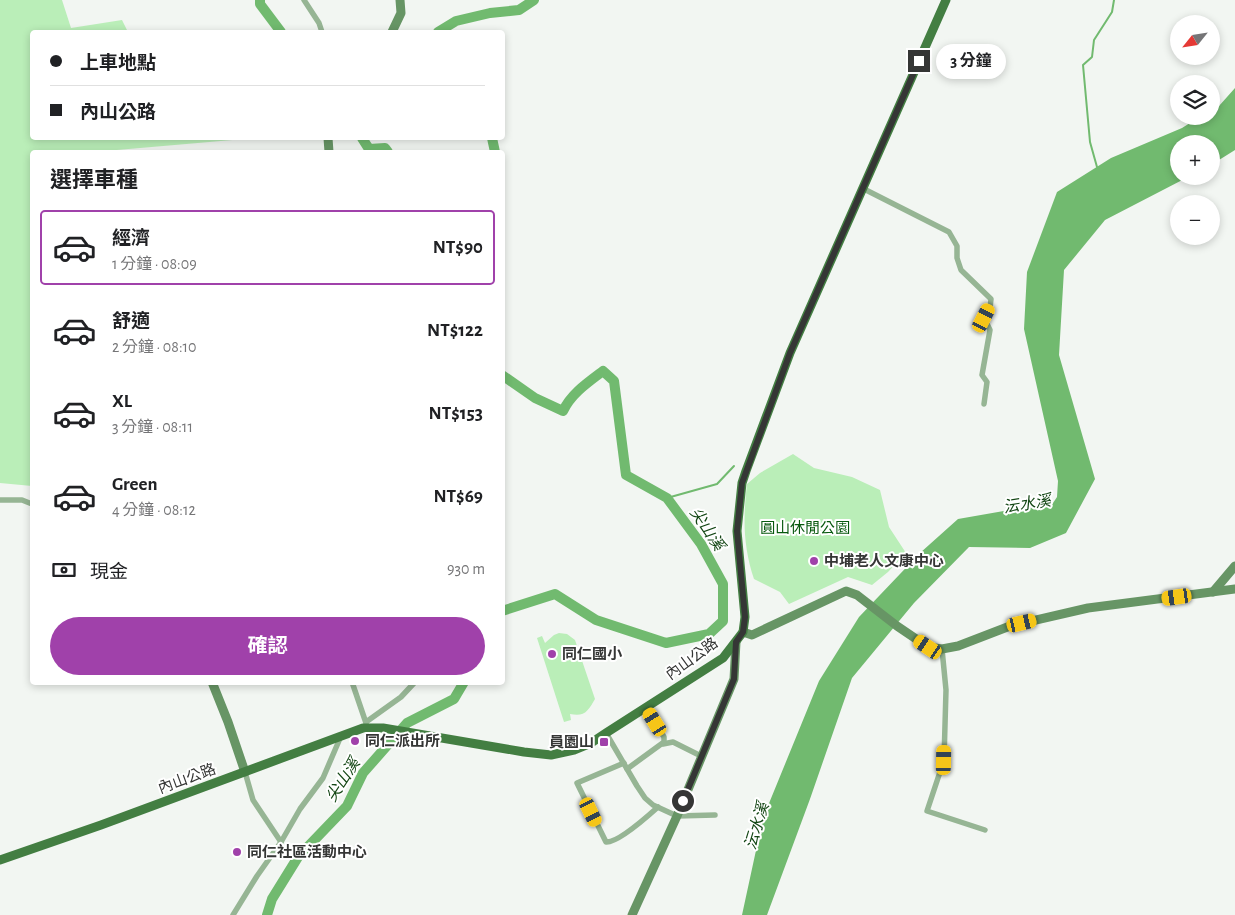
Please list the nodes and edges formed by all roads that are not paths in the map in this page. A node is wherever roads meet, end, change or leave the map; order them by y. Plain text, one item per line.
1 (304, 0) edge
2 (400, 0) edge
3 (946, 0) edge
4 (321, 30) edge
5 (393, 30) edge
6 (862, 188) junction
7 (984, 404) dead end
8 (0, 500) edge
9 (30, 503) edge
10 (1235, 566) edge
11 (1235, 589) edge
12 (1213, 592) junction
13 (743, 632) junction
14 (736, 642) junction
15 (942, 649) junction
16 (213, 685) edge
17 (353, 685) edge
18 (412, 685) edge
19 (646, 708) junction
20 (367, 724) junction
21 (606, 733) junction
22 (341, 736) junction
23 (663, 744) junction
24 (702, 756) junction
25 (624, 763) junction
26 (627, 769) junction
27 (245, 772) junction
28 (658, 807) junction
29 (715, 815) dead end
30 (677, 816) junction
31 (985, 830) dead end
32 (281, 842) junction
33 (0, 860) edge
34 (233, 915) edge
35 (632, 915) edge

1 - 4 street
2 - 5 street
3 - 6 main road
6 - 7 street
6 - 13 main road
8 - 9 street
10 - 12 street
11 - 12 street
12 - 15 street
13 - 14 main road, 內山公路
13 - 15 street
14 - 19 main road, 內山公路
14 - 24 street
15 - 31 street
16 - 27 street
17 - 20 street
18 - 20 street
19 - 21 main road, 內山公路
19 - 23 street
20 - 21 main road, 內山公路
20 - 22 main road, 內山公路
21 - 25 street
22 - 27 main road, 內山公路
22 - 32 street
23 - 24 street
23 - 26 street
24 - 30 street
25 - 26 street
25 - 28 street
26 - 28 street
27 - 32 street
27 - 33 main road, 內山公路
28 - 30 street
29 - 30 street
30 - 35 street
32 - 34 street

